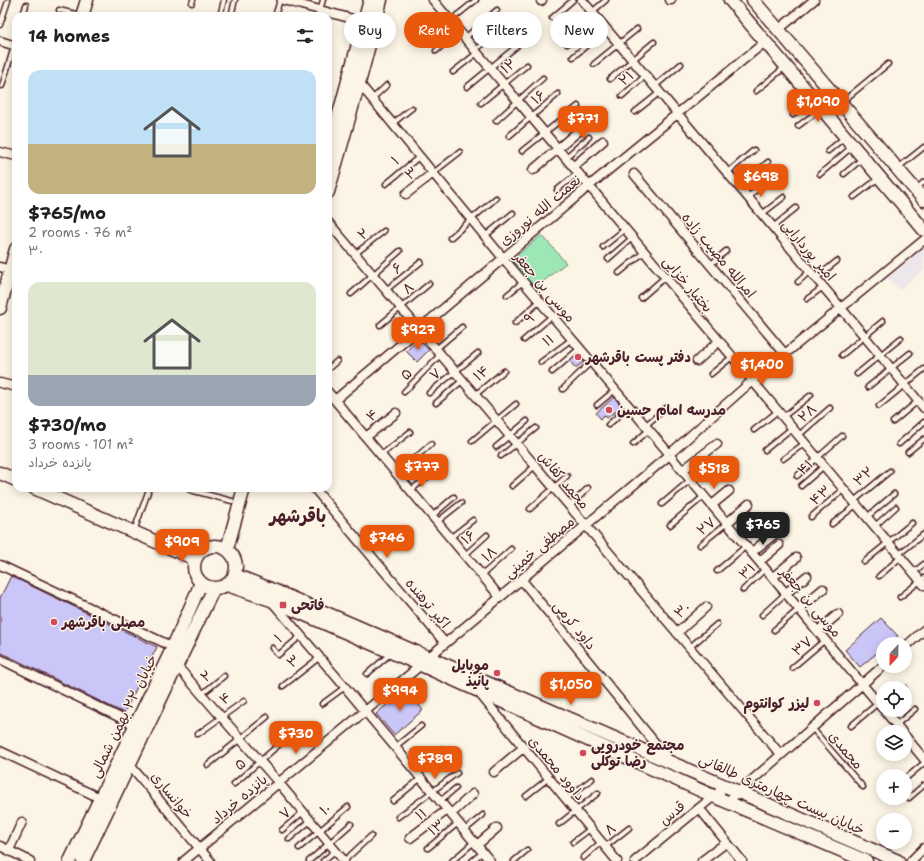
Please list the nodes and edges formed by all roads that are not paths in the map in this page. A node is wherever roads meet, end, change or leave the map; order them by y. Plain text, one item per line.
1 (87, 0) edge
2 (224, 0) edge
3 (235, 0) edge
4 (280, 0) edge
5 (283, 0) edge
6 (323, 0) edge
7 (370, 0) edge
8 (381, 0) edge
9 (433, 0) edge
10 (476, 0) edge
11 (573, 0) edge
12 (582, 0) edge
13 (606, 0) edge
14 (730, 0) edge
15 (753, 0) edge
16 (814, 0) edge
17 (8, 1) dead end
18 (26, 5) dead end
19 (59, 10) dead end
20 (320, 10) junction
21 (497, 10) dead end
22 (24, 12) edge
23 (67, 12) edge
24 (83, 12) edge
25 (221, 12) edge
26 (232, 12) edge
27 (276, 12) edge
28 (327, 12) edge
29 (367, 12) edge
30 (443, 12) edge
31 (457, 12) edge
32 (559, 12) edge
33 (592, 12) edge
34 (596, 12) edge
35 (332, 13) edge
36 (344, 17) edge
37 (0, 26) edge
38 (637, 29) dead end
39 (778, 30) junction
40 (608, 32) edge
41 (465, 38) joint
42 (0, 41) edge
43 (654, 42) dead end
44 (765, 42) junction
45 (12, 43) edge
46 (618, 44) junction
47 (356, 48) edge
48 (440, 48) edge
49 (481, 48) edge
50 (515, 48) edge
51 (584, 48) edge
52 (436, 52) dead end
53 (476, 52) junction
54 (12, 56) edge
55 (573, 57) dead end
56 (632, 60) junction
57 (594, 64) dead end
58 (681, 64) dead end
59 (888, 64) dead end
60 (527, 65) dead end
61 (786, 66) junction
62 (490, 68) junction
63 (453, 72) dead end
64 (645, 76) junction
65 (543, 78) dead end
66 (610, 79) dead end
67 (359, 83) junction
68 (503, 84) junction
69 (387, 85) dead end
70 (2, 86) dead end
71 (468, 87) dead end
72 (656, 90) junction
73 (756, 91) dead end
74 (558, 94) dead end
75 (622, 96) dead end
76 (813, 98) junction
77 (372, 99) junction
78 (518, 102) junction
79 (481, 103) dead end
80 (841, 103) junction
81 (578, 106) dead end
82 (412, 108) dead end
83 (821, 108) junction
84 (635, 112) dead end
85 (676, 113) junction
86 (793, 115) dead end
87 (596, 116) dead end
88 (531, 117) junction
89 (496, 121) dead end
90 (392, 124) junction
91 (798, 126) dead end
92 (332, 127) edge
93 (545, 133) junction
94 (509, 136) dead end
95 (589, 137) dead end
96 (603, 141) dead end
97 (849, 141) junction
98 (924, 147) edge
99 (558, 149) junction
100 (754, 150) dead end
101 (522, 151) dead end
102 (828, 151) dead end
103 (0, 152) edge
104 (460, 152) dead end
105 (12, 155) edge
106 (420, 157) junction
107 (565, 158) junction
108 (863, 158) junction
109 (768, 162) dead end
110 (897, 169) junction
111 (533, 170) dead end
112 (575, 170) junction
113 (433, 173) junction
114 (727, 173) junction
115 (634, 174) dead end
116 (820, 174) dead end
117 (844, 174) dead end
118 (332, 178) edge
119 (770, 178) dead end
120 (880, 178) junction
121 (386, 184) dead end
122 (589, 186) junction
123 (920, 186) edge
124 (738, 187) junction
125 (557, 190) dead end
126 (406, 194) dead end
127 (784, 197) dead end
128 (854, 197) dead end
129 (496, 198) dead end
130 (747, 198) junction
131 (924, 200) edge
132 (796, 208) dead end
133 (513, 213) dead end
134 (761, 214) junction
135 (471, 219) junction
136 (332, 227) edge
137 (773, 228) junction
138 (625, 229) junction
139 (924, 230) edge
140 (384, 231) dead end
141 (485, 236) junction
142 (450, 238) dead end
143 (632, 238) junction
144 (924, 240) edge
145 (603, 247) dead end
146 (400, 251) dead end
147 (726, 251) dead end
148 (644, 252) junction
149 (355, 254) junction
150 (503, 258) junction
151 (608, 259) dead end
152 (837, 261) dead end
153 (421, 262) dead end
154 (710, 265) junction
155 (9, 269) edge
156 (810, 271) junction
157 (619, 273) dead end
158 (373, 275) junction
159 (665, 277) junction
160 (816, 278) junction
161 (523, 282) junction
162 (798, 282) dead end
163 (430, 284) dead end
164 (823, 286) junction
165 (386, 290) junction
166 (351, 294) dead end
167 (507, 295) dead end
168 (641, 298) dead end
169 (807, 299) dead end
170 (540, 301) junction
171 (0, 308) edge
172 (401, 308) junction
173 (841, 308) junction
174 (552, 316) junction
175 (883, 322) dead end
176 (515, 324) dead end
177 (380, 325) dead end
178 (462, 327) dead end
179 (420, 330) junction
180 (864, 336) junction
181 (901, 338) dead end
182 (572, 339) junction
183 (524, 340) dead end
184 (719, 341) junction
185 (580, 348) junction
186 (438, 352) junction
187 (910, 353) dead end
188 (478, 354) dead end
189 (785, 354) junction
190 (842, 355) dead end
191 (880, 355) junction
192 (732, 357) junction
193 (697, 361) dead end
194 (337, 362) dead end
195 (541, 362) dead end
196 (592, 362) junction
197 (332, 366) edge
198 (891, 368) junction
199 (924, 370) edge
200 (504, 371) dead end
201 (455, 372) junction
202 (552, 372) dead end
203 (711, 374) dead end
204 (857, 374) dead end
205 (463, 380) junction
206 (752, 381) junction
207 (0, 383) edge
208 (905, 385) junction
209 (12, 386) edge
210 (868, 387) dead end
211 (563, 389) dead end
212 (616, 390) junction
213 (404, 392) dead end
214 (429, 393) dead end
215 (475, 395) junction
216 (811, 395) dead end
217 (332, 397) edge
218 (335, 400) junction
219 (918, 401) junction
220 (436, 403) dead end
221 (516, 404) dead end
222 (597, 405) dead end
223 (879, 406) dead end
224 (630, 407) junction
225 (666, 408) dead end
226 (830, 408) dead end
227 (924, 408) edge
228 (396, 413) dead end
229 (780, 414) junction
230 (496, 420) junction
231 (527, 421) dead end
232 (893, 422) dead end
233 (924, 422) edge
234 (608, 425) dead end
235 (536, 428) dead end
236 (647, 428) junction
237 (792, 428) junction
238 (754, 430) dead end
239 (410, 432) dead end
240 (509, 436) junction
241 (798, 436) junction
242 (842, 436) dead end
243 (366, 437) junction
244 (924, 439) edge
245 (472, 441) dead end
246 (805, 443) junction
247 (432, 444) dead end
248 (516, 444) junction
249 (633, 444) dead end
250 (717, 444) dead end
251 (899, 444) dead end
252 (496, 447) dead end
253 (765, 450) dead end
254 (908, 452) dead end
255 (670, 454) junction
256 (381, 455) junction
257 (501, 456) dead end
258 (818, 458) junction
259 (783, 459) dead end
260 (535, 466) junction
261 (824, 466) junction
262 (683, 470) junction
263 (890, 471) dead end
264 (434, 472) dead end
265 (0, 473) edge
266 (396, 474) junction
267 (567, 476) dead end
268 (797, 476) dead end
269 (12, 478) edge
270 (691, 480) junction
271 (512, 486) dead end
272 (802, 486) dead end
273 (553, 488) junction
274 (588, 488) dead end
275 (844, 489) junction
276 (411, 490) junction
277 (729, 491) dead end
278 (49, 492) edge
279 (148, 492) dead end
280 (198, 492) edge
281 (235, 492) edge
282 (243, 492) edge
283 (317, 492) edge
284 (894, 494) dead end
285 (704, 495) junction
286 (454, 497) dead end
287 (232, 501) junction
288 (460, 503) dead end
289 (855, 503) junction
290 (662, 504) dead end
291 (749, 504) dead end
292 (712, 505) junction
293 (569, 506) junction
294 (896, 507) dead end
295 (530, 509) dead end
296 (432, 516) junction
297 (811, 517) dead end
298 (866, 517) junction
299 (474, 520) dead end
300 (437, 522) junction
301 (727, 523) junction
302 (912, 523) dead end
303 (832, 524) dead end
304 (670, 525) dead end
305 (585, 526) junction
306 (875, 526) junction
307 (782, 528) dead end
308 (133, 532) junction
309 (924, 534) edge
310 (487, 536) dead end
311 (450, 538) junction
312 (888, 543) junction
313 (700, 545) dead end
314 (779, 545) dead end
315 (223, 547) junction
316 (511, 549) dead end
317 (749, 549) junction
318 (464, 555) junction
319 (899, 556) junction
320 (796, 558) dead end
321 (195, 560) junction
322 (760, 561) junction
323 (864, 562) dead end
324 (924, 564) edge
325 (0, 565) edge
326 (766, 569) junction
327 (718, 571) dead end
328 (914, 573) junction
329 (235, 575) junction
330 (482, 575) junction
331 (807, 576) dead end
332 (879, 576) dead end
333 (773, 577) junction
334 (521, 579) junction
335 (923, 581) edge
336 (201, 583) junction
337 (227, 585) junction
338 (214, 588) junction
339 (823, 589) dead end
340 (743, 590) dead end
341 (786, 593) junction
342 (272, 595) junction
343 (500, 597) junction
344 (900, 597) dead end
345 (706, 607) dead end
346 (799, 609) junction
347 (838, 614) dead end
348 (762, 615) dead end
349 (717, 624) dead end
350 (774, 630) dead end
351 (924, 630) edge
352 (818, 631) junction
353 (676, 633) junction
354 (302, 635) junction
355 (826, 640) junction
356 (912, 641) edge
357 (446, 643) junction
358 (173, 647) junction
359 (272, 648) dead end
360 (689, 648) junction
361 (392, 653) junction
362 (320, 657) junction
363 (0, 659) edge
364 (425, 661) junction
365 (178, 666) junction
366 (792, 668) dead end
367 (876, 672) edge
368 (367, 674) dead end
369 (224, 676) dead end
370 (863, 684) junction
371 (283, 686) dead end
372 (345, 687) junction
373 (477, 691) junction
374 (202, 694) junction
375 (876, 700) edge
376 (244, 701) dead end
377 (322, 704) dead end
378 (915, 709) dead end
379 (366, 711) junction
380 (876, 711) edge
381 (222, 717) junction
382 (267, 717) dead end
383 (890, 717) edge
384 (896, 725) joint
385 (135, 726) junction
386 (421, 726) dead end
387 (851, 726) dead end
388 (812, 728) junction
389 (198, 734) dead end
390 (290, 735) dead end
391 (240, 738) junction
392 (912, 745) edge
393 (395, 747) junction
394 (523, 748) junction
395 (442, 749) dead end
396 (0, 751) edge
397 (781, 755) junction
398 (924, 760) edge
399 (260, 761) junction
400 (670, 762) junction
401 (130, 765) junction
402 (208, 765) dead end
403 (415, 771) junction
404 (457, 772) dead end
405 (494, 772) dead end
406 (912, 772) edge
407 (421, 778) junction
408 (549, 778) junction
409 (592, 779) dead end
410 (278, 783) junction
411 (234, 784) dead end
412 (924, 785) edge
413 (726, 786) junction
414 (863, 787) dead end
415 (456, 788) dead end
416 (739, 791) junction
417 (433, 792) junction
418 (598, 793) dead end
419 (473, 794) dead end
420 (912, 795) edge
421 (526, 796) dead end
422 (713, 796) junction
423 (100, 798) junction
424 (566, 799) junction
425 (393, 801) dead end
426 (440, 801) junction
427 (727, 802) junction
428 (348, 807) dead end
429 (698, 808) junction
430 (575, 810) junction
431 (303, 812) junction
432 (449, 812) junction
433 (483, 815) dead end
434 (398, 818) dead end
435 (310, 821) junction
436 (22, 822) dead end
437 (458, 823) junction
438 (351, 824) dead end
439 (559, 824) dead end
440 (497, 828) dead end
441 (629, 828) dead end
442 (590, 829) junction
443 (282, 830) dead end
444 (319, 831) junction
445 (465, 831) junction
446 (371, 836) dead end
447 (289, 838) dead end
448 (410, 838) dead end
449 (573, 842) dead end
450 (727, 842) junction
451 (329, 843) junction
452 (475, 843) junction
453 (604, 844) junction
454 (2, 848) edge
455 (200, 848) junction
456 (299, 848) dead end
457 (428, 848) dead end
458 (924, 848) edge
459 (527, 850) dead end
460 (335, 851) junction
461 (483, 852) junction
462 (583, 858) dead end
463 (30, 861) edge
464 (70, 861) edge
465 (83, 861) edge
466 (184, 861) edge
467 (210, 861) edge
468 (309, 861) edge
469 (323, 861) edge
470 (344, 861) edge
471 (452, 861) edge
472 (472, 861) edge
473 (490, 861) edge
474 (514, 861) edge
475 (617, 861) edge
476 (635, 861) edge
477 (702, 861) edge
478 (742, 861) edge
479 (866, 861) edge
480 (898, 861) edge
481 (911, 861) edge

1 - 24 main road
2 - 25 lane
3 - 26 lane
4 - 27 lane
5 - 20 street
6 - 20 lane
7 - 29 main road
8 - 67 main road
9 - 30 street, بختیار خزایی
10 - 31 lane
11 - 32 lane
12 - 33 street, امیر پوردارایی
13 - 34 lane
14 - 44 main road
15 - 39 main road
16 - 39 street
17 - 37 lane
18 - 22 lane
19 - 23 lane
20 - 28 street
21 - 41 lane
35 - 36 street
38 - 46 lane
39 - 80 main road
40 - 46 street, امیر پوردارایی
41 - 53 street, بختیار خزایی
42 - 45 street
43 - 56 lane
44 - 61 main road
44 - 85 street, نعمت الله نوروزی
46 - 56 street, امیر پوردارایی
46 - 57 lane
47 - 92 main road
48 - 52 lane
49 - 53 lane
50 - 62 lane
51 - 55 lane
53 - 62 street, بختیار خزایی
53 - 63 lane
54 - 70 lane
56 - 64 street, امیر پوردارایی
56 - 66 lane
58 - 72 lane
59 - 80 lane
60 - 68 lane, ۱۲
61 - 73 lane
61 - 76 main road
62 - 68 street, بختیار خزایی
62 - 71 lane
64 - 72 street, امیر پوردارایی
64 - 75 lane, ۲۱
65 - 78 lane
67 - 77 street, موسی بن جعفر
67 - 118 main road
68 - 78 street, بختیار خزایی
68 - 79 lane
69 - 77 lane
72 - 84 lane
72 - 85 street, امیر پوردارایی
74 - 88 lane, ۱۶
76 - 83 main road
76 - 86 lane
77 - 90 street, موسی بن جعفر
78 - 88 street, بختیار خزایی
78 - 89 lane
80 - 110 main road
81 - 93 lane
82 - 90 lane
83 - 91 lane
83 - 97 main road
85 - 114 street, امیر پوردارایی
85 - 122 street, نعمت الله نوروزی
87 - 99 street
88 - 93 street, بختیار خزایی
88 - 94 lane
90 - 106 street, موسی بن جعفر
93 - 99 street, بختیار خزایی
93 - 101 lane
95 - 107 lane
96 - 112 street
97 - 102 lane
97 - 108 main road
97 - 116 lane
98 - 110 lane
99 - 107 street, بختیار خزایی
99 - 111 street
100 - 114 lane
103 - 105 street
104 - 113 lane
106 - 113 street, موسی بن جعفر
106 - 121 lane, ۱
107 - 112 street, بختیار خزایی
108 - 117 lane
108 - 120 main road
109 - 124 lane
110 - 123 main road
112 - 122 street, بختیار خزایی
112 - 125 lane
113 - 126 street, ۳
113 - 135 street, موسی بن جعفر
114 - 124 street, امیر پوردارایی
115 - 154 street, امرالله مصیب زاده
119 - 130 lane
120 - 128 lane
120 - 139 main road
122 - 138 street, بختیار خزایی
122 - 150 street, نعمت الله نوروزی
123 - 131 main road
124 - 130 street, امیر پوردارایی
127 - 134 lane
129 - 135 lane
130 - 134 street, امیر پوردارایی
132 - 137 lane
133 - 141 lane
134 - 137 street, امیر پوردارایی
135 - 141 street, موسی بن جعفر
135 - 142 lane
136 - 149 street, محمد کفاش
137 - 156 street, امیر پوردارایی
138 - 143 street, بختیار خزایی
138 - 145 lane
140 - 149 lane, ۲
141 - 150 street, موسی بن جعفر
143 - 148 street, بختیار خزایی
143 - 151 lane
144 - 173 street, مصطفی خمینی
146 - 158 lane
147 - 154 lane
148 - 157 lane
148 - 159 street, بختیار خزایی
149 - 158 street, محمد کفاش
150 - 161 street, موسی بن جعفر
150 - 179 street, نعمت الله نوروزی
152 - 160 lane
153 - 165 lane, ۶
154 - 189 street, امرالله مصیب زاده
155 - 171 main road
156 - 160 street, امیر پوردارایی
156 - 162 lane
158 - 165 street, محمد کفاش
158 - 166 lane
159 - 168 lane
159 - 184 street, بختیار خزایی
160 - 164 street, امیر پوردارایی
161 - 167 lane
161 - 170 street, موسی بن جعفر
163 - 172 lane, ۸
164 - 169 lane
164 - 173 street, امیر پوردارایی
165 - 172 street, محمد کفاش
170 - 174 street, موسی بن جعفر
170 - 176 lane
172 - 177 lane
172 - 179 street, محمد کفاش
173 - 180 street, امیر پوردارایی
173 - 189 street, مصطفی خمینی
174 - 182 street, موسی بن جعفر
174 - 183 lane, ۹
175 - 180 lane
178 - 186 lane
179 - 186 street, محمد کفاش
179 - 218 street, نعمت الله نوروزی
180 - 190 lane
180 - 191 street, امیر پوردارایی
181 - 191 lane
182 - 185 street, موسی بن جعفر
182 - 195 lane, ۱۱
184 - 192 street, بختیار خزایی
184 - 193 street
185 - 196 street, موسی بن جعفر
185 - 202 lane
186 - 201 street, محمد کفاش
186 - 213 lane, ۵
187 - 198 lane
188 - 201 lane
189 - 206 street, مصطفی خمینی
191 - 198 street, امیر پوردارایی
191 - 204 lane
192 - 203 lane
192 - 206 street, بختیار خزایی
194 - 197 lane
196 - 211 lane
196 - 212 street, موسی بن جعفر
198 - 208 street, امیر پوردارایی
198 - 210 lane
199 - 208 lane
200 - 215 lane, ۱۴
201 - 205 street, محمد کفاش
201 - 214 lane, ۷
205 - 215 street, محمد کفاش
205 - 220 lane
206 - 229 street, بختیار خزایی
206 - 255 street, مصطفی خمینی
207 - 209 street
208 - 219 street, امیر پوردارایی
208 - 223 lane
212 - 222 lane
212 - 224 street, موسی بن جعفر
215 - 230 street, محمد کفاش
216 - 229 lane
217 - 218 street
218 - 243 street
219 - 227 street, امیر پوردارایی
219 - 232 lane
221 - 230 lane
224 - 234 lane
224 - 236 street, موسی بن جعفر
225 - 236 lane
226 - 241 lane, ۲۸
228 - 243 street, ۴
229 - 237 street, بختیار خزایی
229 - 238 lane
230 - 240 street, محمد کفاش
230 - 245 lane
231 - 240 lane
233 - 251 lane
235 - 248 lane
236 - 249 lane
236 - 255 street, موسی بن جعفر
237 - 241 street, بختیار خزایی
237 - 253 lane
239 - 256 lane
240 - 248 street, محمد کفاش
240 - 252 lane
241 - 246 street, بختیار خزایی
242 - 258 lane
243 - 256 street
244 - 254 lane
246 - 258 street, بختیار خزایی
246 - 259 lane
247 - 266 lane
248 - 257 lane
248 - 260 street, محمد کفاش
250 - 262 street
255 - 262 street, موسی بن جعفر
255 - 305 street, مصطفی خمینی
256 - 266 street
258 - 261 street, بختیار خزایی
258 - 268 lane
260 - 271 lane
260 - 273 street, محمد کفاش
261 - 272 lane, ۴۱
261 - 275 street, بختیار خزایی
262 - 270 street, موسی بن جعفر
263 - 289 lane, ۳۲
264 - 276 lane
265 - 269 main road
266 - 276 street
267 - 273 lane
270 - 285 street, موسی بن جعفر
270 - 290 lane
273 - 293 street, محمد کفاش
273 - 295 lane
274 - 293 lane
275 - 289 street, بختیار خزایی
275 - 297 lane, ۴۳
276 - 296 street
277 - 292 street
278 - 308 main road
279 - 308 lane
280 - 287 lane
281 - 287 main road
282 - 315 main road
283 - 357 street, اکبر ترهنده
284 - 298 lane
285 - 292 street, موسی بن جعفر
285 - 304 lane
286 - 296 lane
287 - 315 main road
288 - 300 lane
289 - 298 street, بختیار خزایی
289 - 303 lane, ۳۲
291 - 301 street
292 - 301 street, موسی بن جعفر
293 - 305 street, محمد کفاش
294 - 306 lane
296 - 300 street
298 - 306 street, بختیار خزایی
299 - 311 lane
300 - 311 street
301 - 313 lane, ۲۷
301 - 317 street, موسی بن جعفر
302 - 312 lane
305 - 334 street, مصطفی خمینی
305 - 353 street, محمد کفاش
306 - 312 street, بختیار خزایی
307 - 317 street
308 - 321 main road
309 - 319 lane
310 - 318 lane, ۱۶
311 - 318 street
312 - 319 street, بختیار خزایی
312 - 323 lane
314 - 322 street
315 - 321 main road
315 - 329 main road
316 - 330 lane, ۱۸
317 - 322 street, موسی بن جعفر
317 - 327 lane
318 - 330 street
319 - 328 street, بختیار خزایی
319 - 332 lane
320 - 333 street
321 - 336 main road
322 - 326 street, موسی بن جعفر
324 - 328 lane
325 - 358 street
326 - 333 street, موسی بن جعفر
326 - 340 lane, ۳۱
328 - 335 street, بختیار خزایی
329 - 337 main road
329 - 342 main road, خیابان بیست چهارمتری طالقانی
330 - 343 street
331 - 341 street
333 - 341 street, موسی بن جعفر
334 - 343 street, مصطفی خمینی
334 - 400 street, داود کرمی
335 - 344 lane
336 - 338 main road
336 - 358 main road, خیابان ۲۲ بهمن شمالی
337 - 338 main road
337 - 342 main road
338 - 365 main road, خیابان ۲۲ بهمن شمالی
339 - 346 street
341 - 346 street, موسی بن جعفر
341 - 348 lane
342 - 354 street
342 - 361 main road
342 - 364 main road, خیابان بیست چهارمتری طالقانی
343 - 357 street, مصطفی خمینی
345 - 353 street, ۳۰
346 - 350 lane
346 - 352 street, موسی بن جعفر
347 - 352 street
349 - 360 lane
351 - 356 street
352 - 355 street, موسی بن جعفر
353 - 360 street, محمد کفاش
354 - 359 lane, ۱
354 - 362 street
355 - 366 lane, ۳۷
355 - 370 street, موسی بن جعفر
357 - 364 street, مصطفی خمینی
358 - 385 main road, خیابان ۲۲ بهمن شمالی
360 - 397 street, محمد کفاش
361 - 364 main road
361 - 368 lane
362 - 371 lane, ۳
362 - 372 street
363 - 385 street
364 - 373 main road
364 - 379 street, پانزده خرداد
364 - 400 main road, خیابان بیست چهارمتری طالقانی
365 - 374 street
365 - 401 main road, خیابان ۲۲ بهمن شمالی
367 - 370 street
369 - 374 lane, ۲
370 - 375 street, موسی بن جعفر
370 - 388 street
372 - 377 lane
372 - 379 street
373 - 394 street, داوود محمدی
373 - 422 main road
374 - 381 street
376 - 381 lane, ۴
378 - 384 lane
379 - 393 street
379 - 410 street, پانزده خرداد
380 - 387 lane
381 - 389 lane
381 - 391 street
382 - 391 lane
383 - 384 street, موسی بن جعفر
385 - 423 main road, خیابان ۲۲ بهمن شمالی
386 - 393 lane
388 - 397 street
388 - 414 lane, محمدی
390 - 399 lane
391 - 399 street
391 - 402 lane
392 - 398 street
393 - 403 street
394 - 405 street
394 - 408 street, داوود محمدی
395 - 403 lane
396 - 423 street
397 - 416 street
398 - 406 lane
399 - 410 street
399 - 411 lane, ۵
400 - 413 main road, خیابان بیست چهارمتری طالقانی
401 - 455 street, خوانساری
401 - 465 main road, خیابان ۲۲ بهمن شمالی
403 - 407 street
404 - 417 lane
407 - 417 street
407 - 425 lane
408 - 421 lane
408 - 424 street, داوود محمدی
409 - 424 lane
410 - 431 street
410 - 455 street, پانزده خرداد
412 - 420 lane
413 - 416 main road, خیابان بیست چهارمتری طالقانی
413 - 422 street, قدس
415 - 426 lane
416 - 427 street
416 - 480 main road, خیابان بیست چهارمتری طالقانی
417 - 426 street
417 - 434 lane
418 - 430 lane
419 - 432 street
422 - 427 main road
422 - 429 street, قدس
423 - 464 main road, خیابان ۲۲ بهمن شمالی
424 - 430 street, داوود محمدی
426 - 432 street
427 - 479 main road
428 - 444 lane, ۱۰
429 - 450 street
429 - 476 street, قدس
430 - 439 lane
430 - 442 street, داوود محمدی
431 - 435 street
431 - 443 lane, ۷
432 - 437 street
432 - 448 street, ۱۱
433 - 445 lane
435 - 444 street
435 - 447 lane
436 - 454 street
437 - 445 street
437 - 457 lane, ۱۳
438 - 451 lane
440 - 452 street
441 - 453 lane, ۸
442 - 449 lane
442 - 453 street, داوود محمدی
444 - 451 street
444 - 456 lane
445 - 452 street
446 - 470 lane
450 - 477 street
450 - 478 street
451 - 460 street
451 - 468 lane
452 - 461 street
452 - 471 lane
453 - 462 lane
453 - 475 street, داوود محمدی
454 - 463 street
455 - 466 street, پانزده خرداد
455 - 467 street, خوانساری
458 - 481 street
459 - 474 lane
460 - 469 lane
460 - 470 street
461 - 472 lane
461 - 473 street

